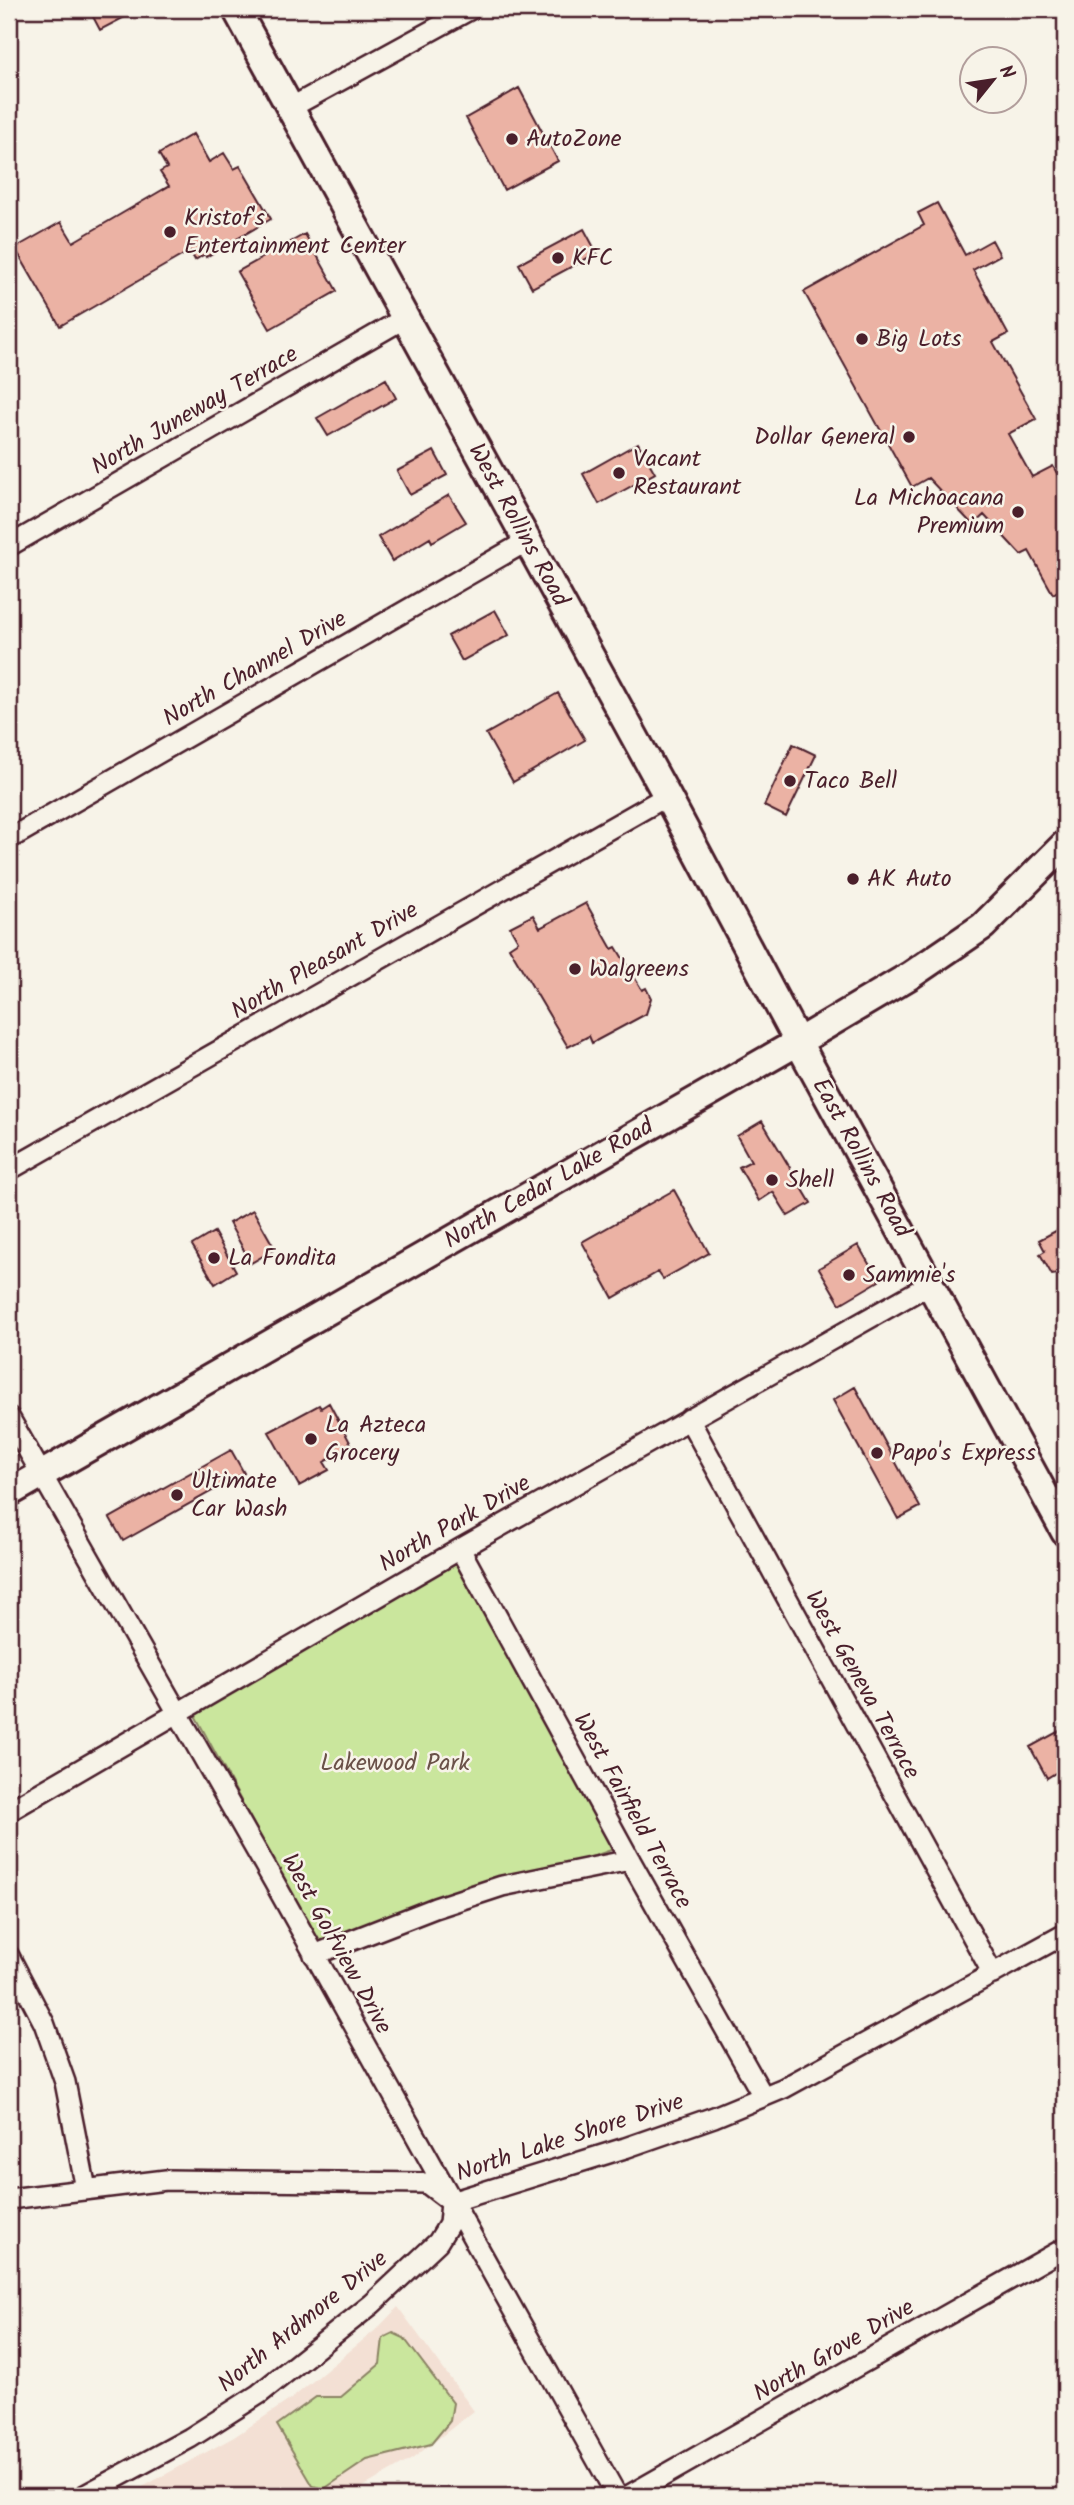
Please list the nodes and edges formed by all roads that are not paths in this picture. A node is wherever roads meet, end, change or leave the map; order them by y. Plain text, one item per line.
1 (236, 9) edge
2 (471, 9) edge
3 (290, 108) junction
4 (405, 318) junction
5 (527, 541) junction
6 (9, 546) edge
7 (667, 796) junction
8 (9, 839) edge
9 (1065, 844) edge
10 (798, 1042) junction
11 (9, 1170) edge
12 (930, 1284) junction
13 (9, 1418) edge
14 (688, 1419) junction
15 (41, 1474) junction
16 (9, 1493) edge
17 (1065, 1532) edge
18 (460, 1549) junction
19 (178, 1713) junction
20 (9, 1811) edge
21 (630, 1860) junction
22 (1065, 1934) edge
23 (314, 1955) junction
24 (9, 1956) edge
25 (992, 1974) junction
26 (763, 2096) junction
27 (86, 2189) junction
28 (9, 2199) edge
29 (451, 2202) junction
30 (1065, 2248) edge
31 (83, 2496) edge
32 (617, 2496) edge
33 (628, 2496) edge

1 - 3 main road, West Rollins Road
2 - 3 street
3 - 4 main road, West Rollins Road
4 - 5 main road, West Rollins Road
4 - 6 street, North Juneway Terrace
5 - 7 main road, West Rollins Road
5 - 8 street, North Channel Drive
7 - 10 main road, West Rollins Road
7 - 11 street, North Pleasant Drive
9 - 10 main road, North Cedar Lake Road
10 - 12 main road, East Rollins Road
10 - 15 main road, North Cedar Lake Road
12 - 14 street, North Park Drive
12 - 17 main road, East Rollins Road
13 - 15 street, West Golfview Drive
14 - 18 street, North Park Drive
14 - 25 street, West Geneva Terrace
15 - 16 main road, North Cedar Lake Road
15 - 19 street, West Golfview Drive
18 - 19 street, North Park Drive
18 - 21 street, West Fairfield Terrace
19 - 20 street, North Park Drive
19 - 23 street, West Golfview Drive
21 - 23 street
21 - 26 street, West Fairfield Terrace
22 - 25 street, North Lake Shore Drive
23 - 29 street, West Golfview Drive
24 - 27 street
25 - 26 street, North Lake Shore Drive
26 - 29 street, North Lake Shore Drive
27 - 28 street, North Lake Shore Drive
27 - 29 street, North Lake Shore Drive
29 - 31 street, North Ardmore Drive
29 - 32 street, West Golfview Drive
30 - 33 street, North Grove Drive

